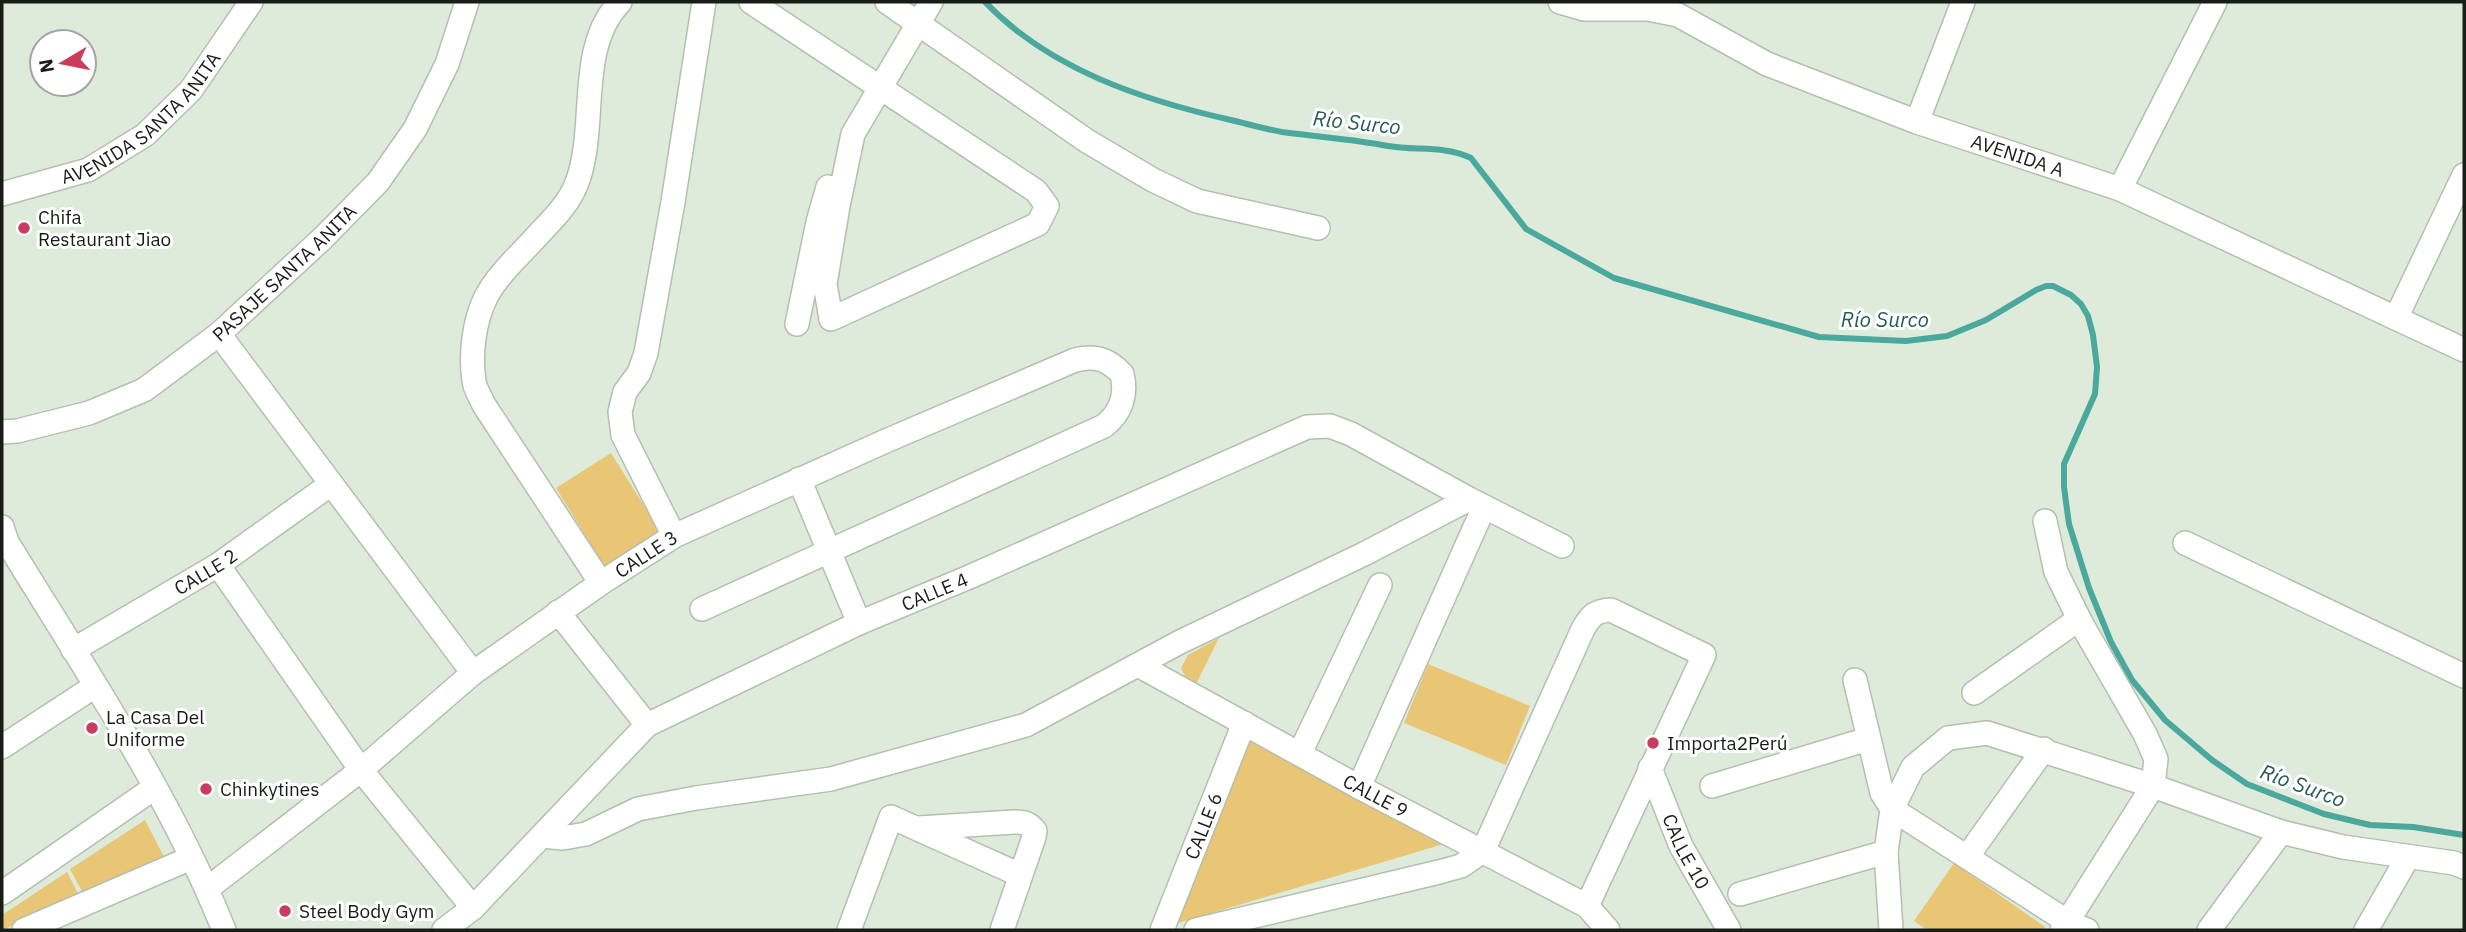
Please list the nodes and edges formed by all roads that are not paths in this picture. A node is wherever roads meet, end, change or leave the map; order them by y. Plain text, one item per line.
1 (251, 2) edge
2 (467, 2) edge
3 (620, 2) edge
4 (704, 2) edge
5 (751, 2) edge
6 (887, 2) edge
7 (931, 2) edge
8 (1560, 2) edge
9 (1963, 2) edge
10 (2215, 2) edge
11 (1649, 5) edge
12 (919, 23) junction
13 (881, 88) junction
14 (1917, 122) junction
15 (853, 134) junction
16 (2464, 175) edge
17 (2120, 189) junction
18 (2, 194) edge
19 (1318, 228) dead end
20 (2396, 318) junction
21 (797, 324) dead end
22 (219, 334) junction
23 (2464, 350) edge
24 (2, 432) edge
25 (799, 479) junction
26 (331, 484) junction
27 (1476, 503) junction
28 (2045, 521) dead end
29 (2, 527) edge
30 (674, 536) junction
31 (2185, 543) dead end
32 (1562, 546) dead end
33 (828, 552) junction
34 (218, 565) junction
35 (601, 583) junction
36 (1380, 585) dead end
37 (702, 609) dead end
38 (558, 612) junction
39 (2079, 619) junction
40 (859, 623) junction
41 (73, 650) junction
42 (1138, 665) junction
43 (473, 673) junction
44 (2464, 676) edge
45 (1855, 680) dead end
46 (95, 686) junction
47 (1974, 693) dead end
48 (1244, 723) junction
49 (647, 725) junction
50 (1868, 738) junction
51 (2, 747) edge
52 (2044, 749) junction
53 (1300, 753) junction
54 (1650, 768) junction
55 (361, 770) junction
56 (1712, 786) dead end
57 (2154, 786) junction
58 (1359, 787) junction
59 (154, 788) junction
60 (1892, 809) junction
61 (915, 828) junction
62 (2281, 832) junction
63 (542, 836) junction
64 (1482, 851) junction
65 (1886, 852) junction
66 (1967, 857) junction
67 (2408, 857) junction
68 (191, 858) junction
69 (2461, 859) edge
70 (1020, 875) junction
71 (207, 889) junction
72 (2, 893) edge
73 (1740, 894) dead end
74 (1587, 905) junction
75 (473, 908) junction
76 (1171, 928) edge
77 (2072, 928) edge
78 (24, 930) edge
79 (224, 930) edge
80 (444, 930) edge
81 (849, 930) edge
82 (1002, 930) edge
83 (1196, 930) edge
84 (1608, 930) edge
85 (1729, 930) edge
86 (1891, 930) edge
87 (2209, 930) edge
88 (2366, 930) edge

1 - 18 street, AVENIDA SANTA ANITA
2 - 22 street, PASAJE SANTA ANITA
3 - 35 street
4 - 30 street
5 - 13 street
6 - 12 street
7 - 12 street
8 - 11 street, AVENIDA A
9 - 14 street
10 - 17 street
11 - 14 street, AVENIDA A
12 - 13 street
12 - 19 street
13 - 15 street
13 - 15 street
14 - 17 street, AVENIDA A
15 - 21 street
16 - 20 street
17 - 20 street, AVENIDA A
20 - 23 street, AVENIDA A
22 - 24 street, PASAJE SANTA ANITA
22 - 26 street
25 - 30 street, CALLE 3
25 - 33 street
25 - 33 street, CALLE 3
26 - 34 street, CALLE 2
26 - 43 street
27 - 32 street, CALLE 4
27 - 40 street, CALLE 4
27 - 42 street
27 - 58 street
28 - 39 street
29 - 41 street
30 - 35 street, CALLE 3
31 - 44 street
33 - 37 street
33 - 40 street
34 - 41 street, CALLE 2
34 - 55 street
35 - 38 street, CALLE 3
36 - 53 street
38 - 43 street, CALLE 3
38 - 49 street
39 - 47 street
39 - 57 street
40 - 49 street, CALLE 4
41 - 46 street
42 - 48 street, CALLE 9
42 - 63 street
43 - 55 street, CALLE 3
45 - 50 street
46 - 51 street
46 - 59 street
48 - 53 street, CALLE 9
48 - 76 street, CALLE 6
49 - 63 street, CALLE 4
50 - 56 street
50 - 60 street
52 - 57 street
52 - 60 street
52 - 66 street
53 - 58 street, CALLE 9
54 - 64 street
54 - 74 street
54 - 85 street, CALLE 10
55 - 71 street, CALLE 3
55 - 75 street
57 - 62 street
57 - 77 street
58 - 64 street, CALLE 9
59 - 68 street
59 - 72 street
60 - 65 street
60 - 66 street
61 - 70 street
61 - 70 street
61 - 81 street
62 - 67 street
62 - 87 street
63 - 75 street, CALLE 4
64 - 74 street, CALLE 9
64 - 83 street
65 - 73 street
65 - 86 street
66 - 77 street
67 - 69 street
67 - 88 street
68 - 71 street
68 - 78 street
70 - 82 street
71 - 79 street
74 - 84 street, CALLE 9
75 - 80 street, CALLE 4

